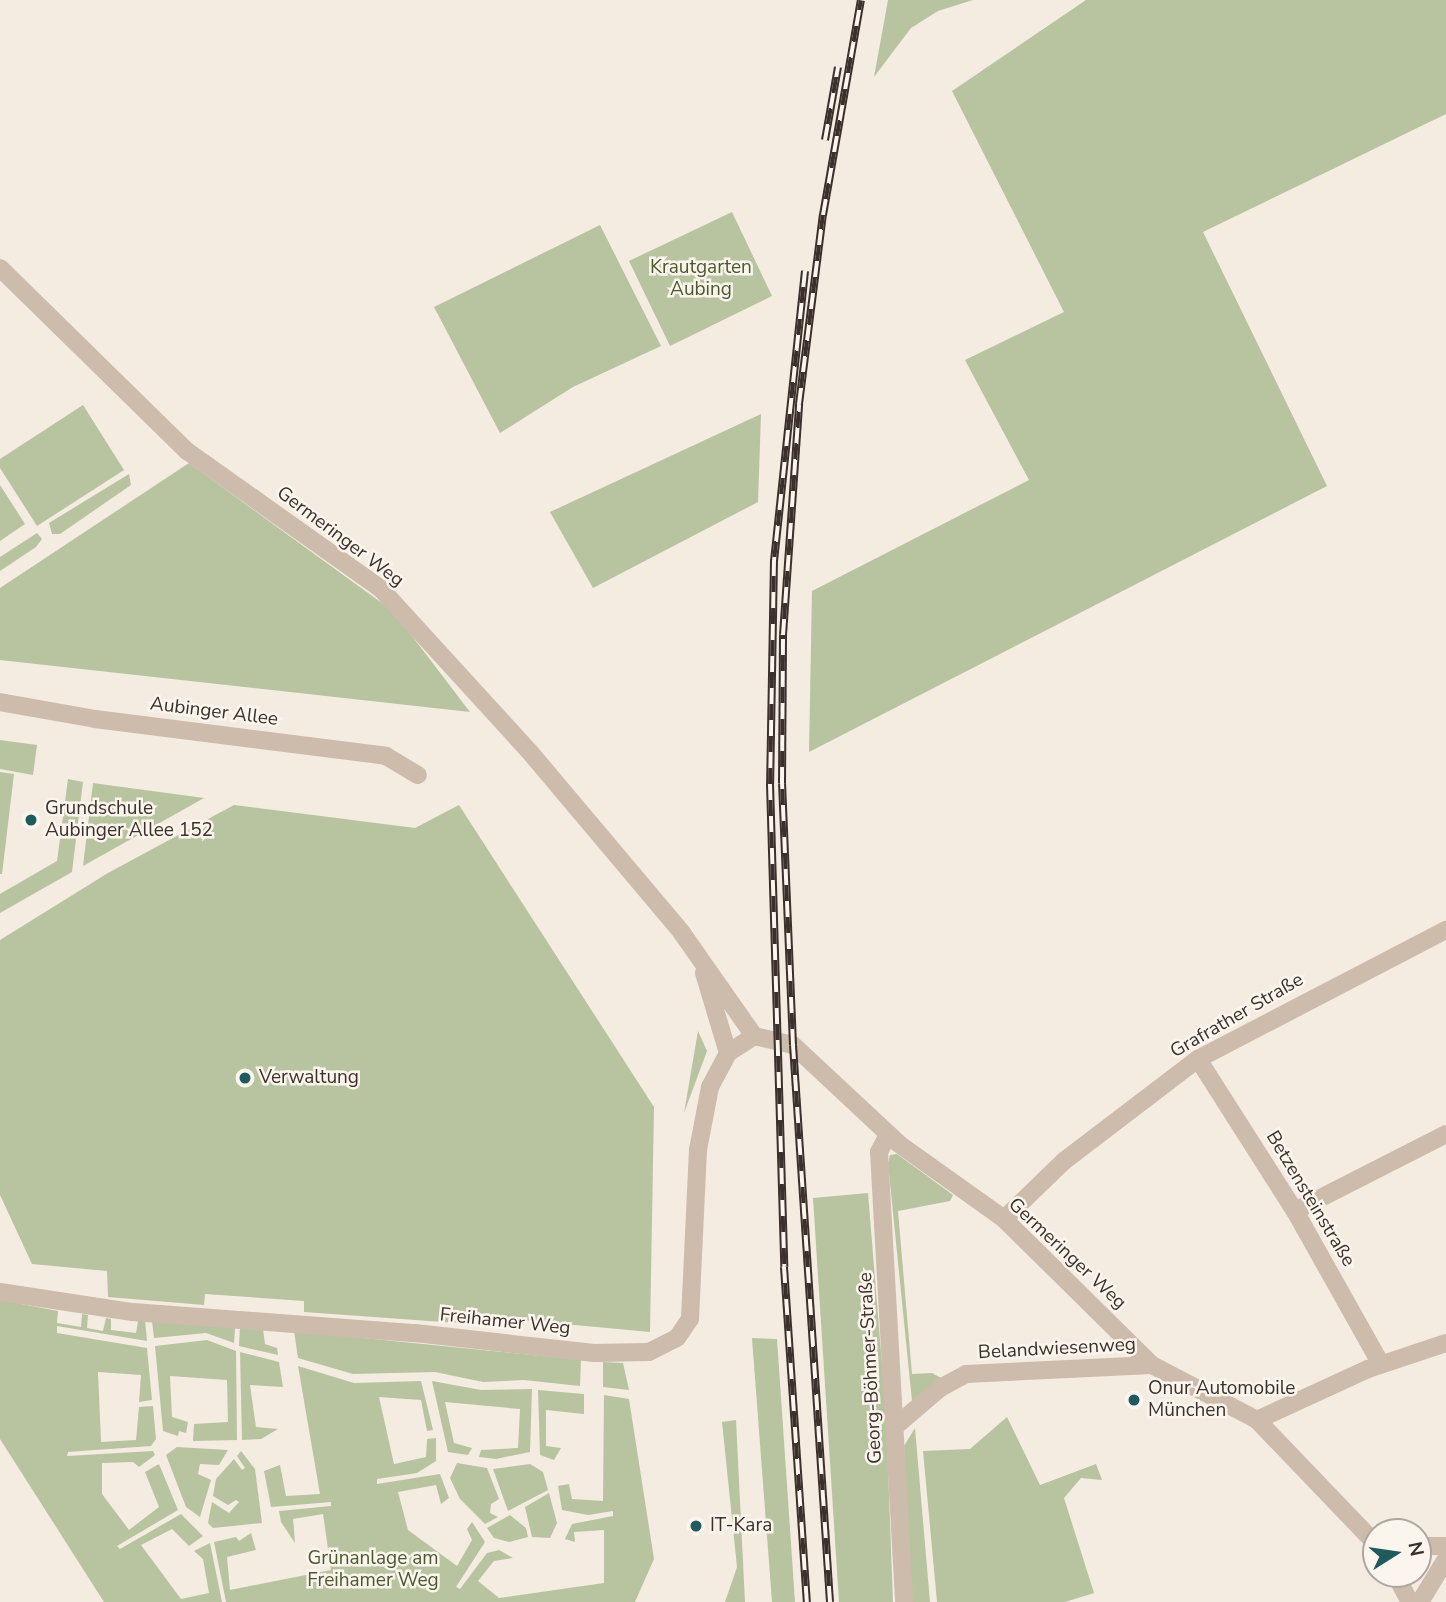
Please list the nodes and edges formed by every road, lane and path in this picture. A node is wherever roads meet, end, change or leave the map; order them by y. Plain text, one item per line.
1 (0, 268) edge
2 (0, 702) edge
3 (418, 775) dead end
4 (1446, 930) edge
5 (702, 967) junction
6 (754, 1036) junction
7 (728, 1053) junction
8 (1198, 1059) junction
9 (1446, 1134) edge
10 (888, 1135) junction
11 (1295, 1212) junction
12 (1004, 1219) junction
13 (0, 1292) edge
14 (1446, 1343) edge
15 (1381, 1364) junction
16 (1152, 1365) junction
17 (1257, 1420) junction
18 (897, 1425) junction
19 (1362, 1529) edge
20 (1446, 1559) edge
21 (904, 1602) edge
22 (1420, 1602) edge

1 - 5 street, Germeringer Weg
2 - 3 street, Aubinger Allee
4 - 8 street, Grafrather Straße
5 - 6 street, Germeringer Weg
5 - 7 street, Germeringer Weg
6 - 7 street, Freihamer Weg
6 - 10 street, Germeringer Weg
7 - 13 street, Freihamer Weg
8 - 11 street, Betzensteinstraße
8 - 12 street, Grafrather Straße
9 - 11 street
10 - 12 street, Germeringer Weg
10 - 18 street, Georg-Böhmer-Straße
11 - 15 street, Betzensteinstraße
12 - 16 street, Germeringer Weg
14 - 15 street
15 - 17 street
16 - 17 street, Germeringer Weg
16 - 18 street, Belandwiesenweg
17 - 19 street, Germeringer Weg
18 - 21 street, Georg-Böhmer-Straße
20 - 22 street

